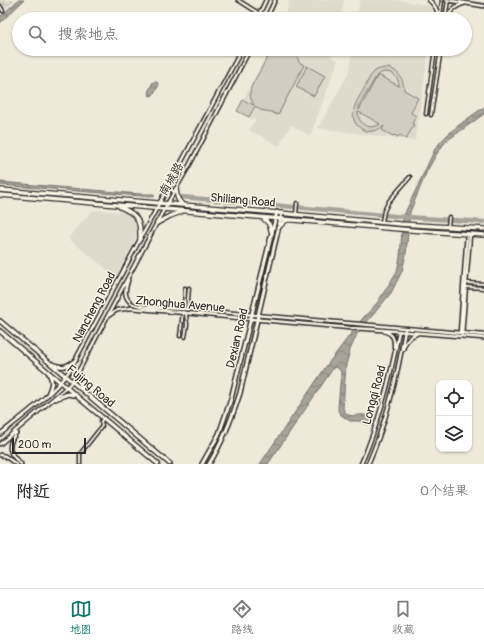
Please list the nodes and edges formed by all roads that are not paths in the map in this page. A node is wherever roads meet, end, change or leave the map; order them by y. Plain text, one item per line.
1 (238, 0) edge
2 (266, 0) edge
3 (275, 0) edge
4 (429, 0) edge
5 (442, 0) edge
6 (447, 0) edge
7 (464, 2) edge
8 (0, 6) edge
9 (484, 6) edge
10 (3, 11) dead end
11 (257, 12) edge
12 (261, 12) edge
13 (269, 12) edge
14 (438, 12) edge
15 (441, 12) edge
16 (446, 12) edge
17 (450, 12) edge
18 (238, 56) edge
19 (246, 56) edge
20 (434, 56) edge
21 (440, 56) edge
22 (426, 114) dead end
23 (431, 115) dead end
24 (410, 177) dead end
25 (168, 188) junction
26 (0, 190) edge
27 (175, 190) junction
28 (0, 195) edge
29 (159, 203) junction
30 (297, 203) dead end
31 (168, 204) junction
32 (183, 205) junction
33 (117, 206) junction
34 (156, 209) junction
35 (164, 209) junction
36 (183, 211) junction
37 (277, 212) junction
38 (282, 213) junction
39 (296, 213) junction
40 (261, 217) junction
41 (448, 217) dead end
42 (276, 218) junction
43 (281, 219) junction
44 (289, 219) junction
45 (382, 220) junction
46 (156, 223) junction
47 (448, 226) junction
48 (278, 228) junction
49 (484, 229) edge
50 (144, 231) junction
51 (272, 233) junction
52 (469, 234) junction
53 (150, 235) junction
54 (484, 235) edge
55 (140, 239) junction
56 (128, 278) junction
57 (466, 283) junction
58 (484, 284) edge
59 (466, 287) junction
60 (185, 288) dead end
61 (190, 288) dead end
62 (484, 289) edge
63 (138, 307) junction
64 (185, 311) junction
65 (240, 314) junction
66 (258, 315) junction
67 (107, 317) junction
68 (251, 317) junction
69 (240, 318) junction
70 (257, 319) junction
71 (0, 321) edge
72 (382, 330) junction
73 (399, 330) junction
74 (405, 330) junction
75 (0, 331) edge
76 (419, 333) junction
77 (461, 335) junction
78 (180, 336) dead end
79 (484, 336) edge
80 (185, 337) dead end
81 (76, 360) junction
82 (393, 360) junction
83 (48, 362) junction
84 (398, 363) junction
85 (46, 370) junction
86 (79, 370) junction
87 (65, 377) junction
88 (60, 382) junction
89 (71, 382) junction
90 (66, 388) junction
91 (48, 394) junction
92 (77, 396) junction
93 (55, 398) junction
94 (90, 398) junction
95 (104, 418) junction
96 (20, 428) junction
97 (0, 434) edge
98 (0, 444) edge
99 (0, 455) edge
100 (16, 464) edge
101 (21, 464) edge
102 (80, 464) edge
103 (158, 464) edge
104 (170, 464) edge
105 (202, 464) edge
106 (209, 464) edge
107 (361, 464) edge
108 (368, 464) edge

1 - 11 street
2 - 12 street
3 - 13 street
4 - 14 street
5 - 15 street
6 - 7 street
6 - 16 street
7 - 9 street
7 - 17 street
8 - 10 street
18 - 25 street, Nancheng Road
19 - 27 street, 南城路
20 - 22 street
21 - 23 street
24 - 45 street
25 - 27 street
25 - 29 street, Nancheng Road
26 - 29 highway, Shiliang Road
27 - 31 street, 南城路
27 - 32 highway
28 - 33 highway, Shiliang Road
29 - 31 highway, Shiliang Road
29 - 34 street, Nancheng Road
30 - 39 street
31 - 32 highway, Shiliang Road
31 - 35 street, 南城路
32 - 37 highway, Shiliang Road
33 - 34 highway, Shiliang Road
33 - 55 highway
34 - 35 highway, Shiliang Road
34 - 50 street, Nancheng Road
35 - 36 highway, Shiliang Road
35 - 46 street, 南城路
36 - 40 highway, Shiliang Road
36 - 46 highway
37 - 38 highway, Shiliang Road
37 - 42 main road, Dexian Road
38 - 39 highway, Shiliang Road
38 - 43 main road, Dexian Road
39 - 45 highway, Shiliang Road
40 - 42 highway, Shiliang Road
40 - 51 highway
41 - 47 street
42 - 43 highway, Shiliang Road
42 - 51 main road, Dexian Road
43 - 44 highway, Shiliang Road
43 - 48 main road, Dexian Road
44 - 48 highway
44 - 52 highway, Shiliang Road
45 - 47 highway, Shiliang Road
46 - 53 street, 南城路
47 - 49 highway, Shiliang Road
48 - 66 main road, Dexian Road
50 - 53 street
50 - 55 street, Nancheng Road
51 - 68 main road, Dexian Road
52 - 54 highway, Shiliang Road
52 - 57 street
52 - 77 street
53 - 56 street, 南城路
55 - 81 street, Nancheng Road
56 - 63 street, Zhonghua Avenue
56 - 67 street, 南城路
57 - 58 street
57 - 59 street
58 - 62 street
59 - 62 street
59 - 77 street
60 - 64 street
61 - 64 street
63 - 64 street, Zhonghua Avenue
63 - 67 street, Zhonghua Avenue
64 - 65 street, Zhonghua Avenue
64 - 69 street, Zhonghua Avenue
64 - 78 street
64 - 80 street
65 - 68 street, Zhonghua Avenue
65 - 69 street
66 - 68 street
66 - 70 main road, Dexian Road
66 - 73 street
67 - 86 street, Nancheng Road
68 - 69 street, Zhonghua Avenue
68 - 70 street, Zhonghua Avenue
68 - 105 main road, Dexian Road
70 - 72 street, Zhonghua Avenue
70 - 106 main road, Dexian Road
71 - 83 main road, Fujing Road
72 - 73 street
72 - 82 street
73 - 74 street
73 - 82 street, Longqi Road
74 - 76 street
74 - 77 street
74 - 84 street, Longqi Road
75 - 85 main road, Fujing Road
76 - 77 street
76 - 84 street
77 - 79 street
81 - 83 main road
81 - 87 street, Nancheng Road
82 - 107 street, Longqi Road
83 - 87 main road, Fujing Road
84 - 108 street, Longqi Road
85 - 88 main road, Fujing Road
85 - 91 main road
86 - 89 street, Nancheng Road
86 - 94 main road
87 - 88 street, Nancheng Road
87 - 89 main road, Fujing Road
88 - 90 main road, Fujing Road
88 - 91 street, Nancheng Road
89 - 90 street, Nancheng Road
89 - 94 main road, Fujing Road
90 - 92 main road, Fujing Road
90 - 93 street, Nancheng Road
91 - 97 street, Nancheng Road
92 - 93 main road
92 - 95 main road, Fujing Road
93 - 96 street, Nancheng Road
94 - 104 main road, Fujing Road
95 - 102 street
95 - 103 main road, Fujing Road
96 - 98 street, Nancheng Road
96 - 101 street
99 - 100 street

